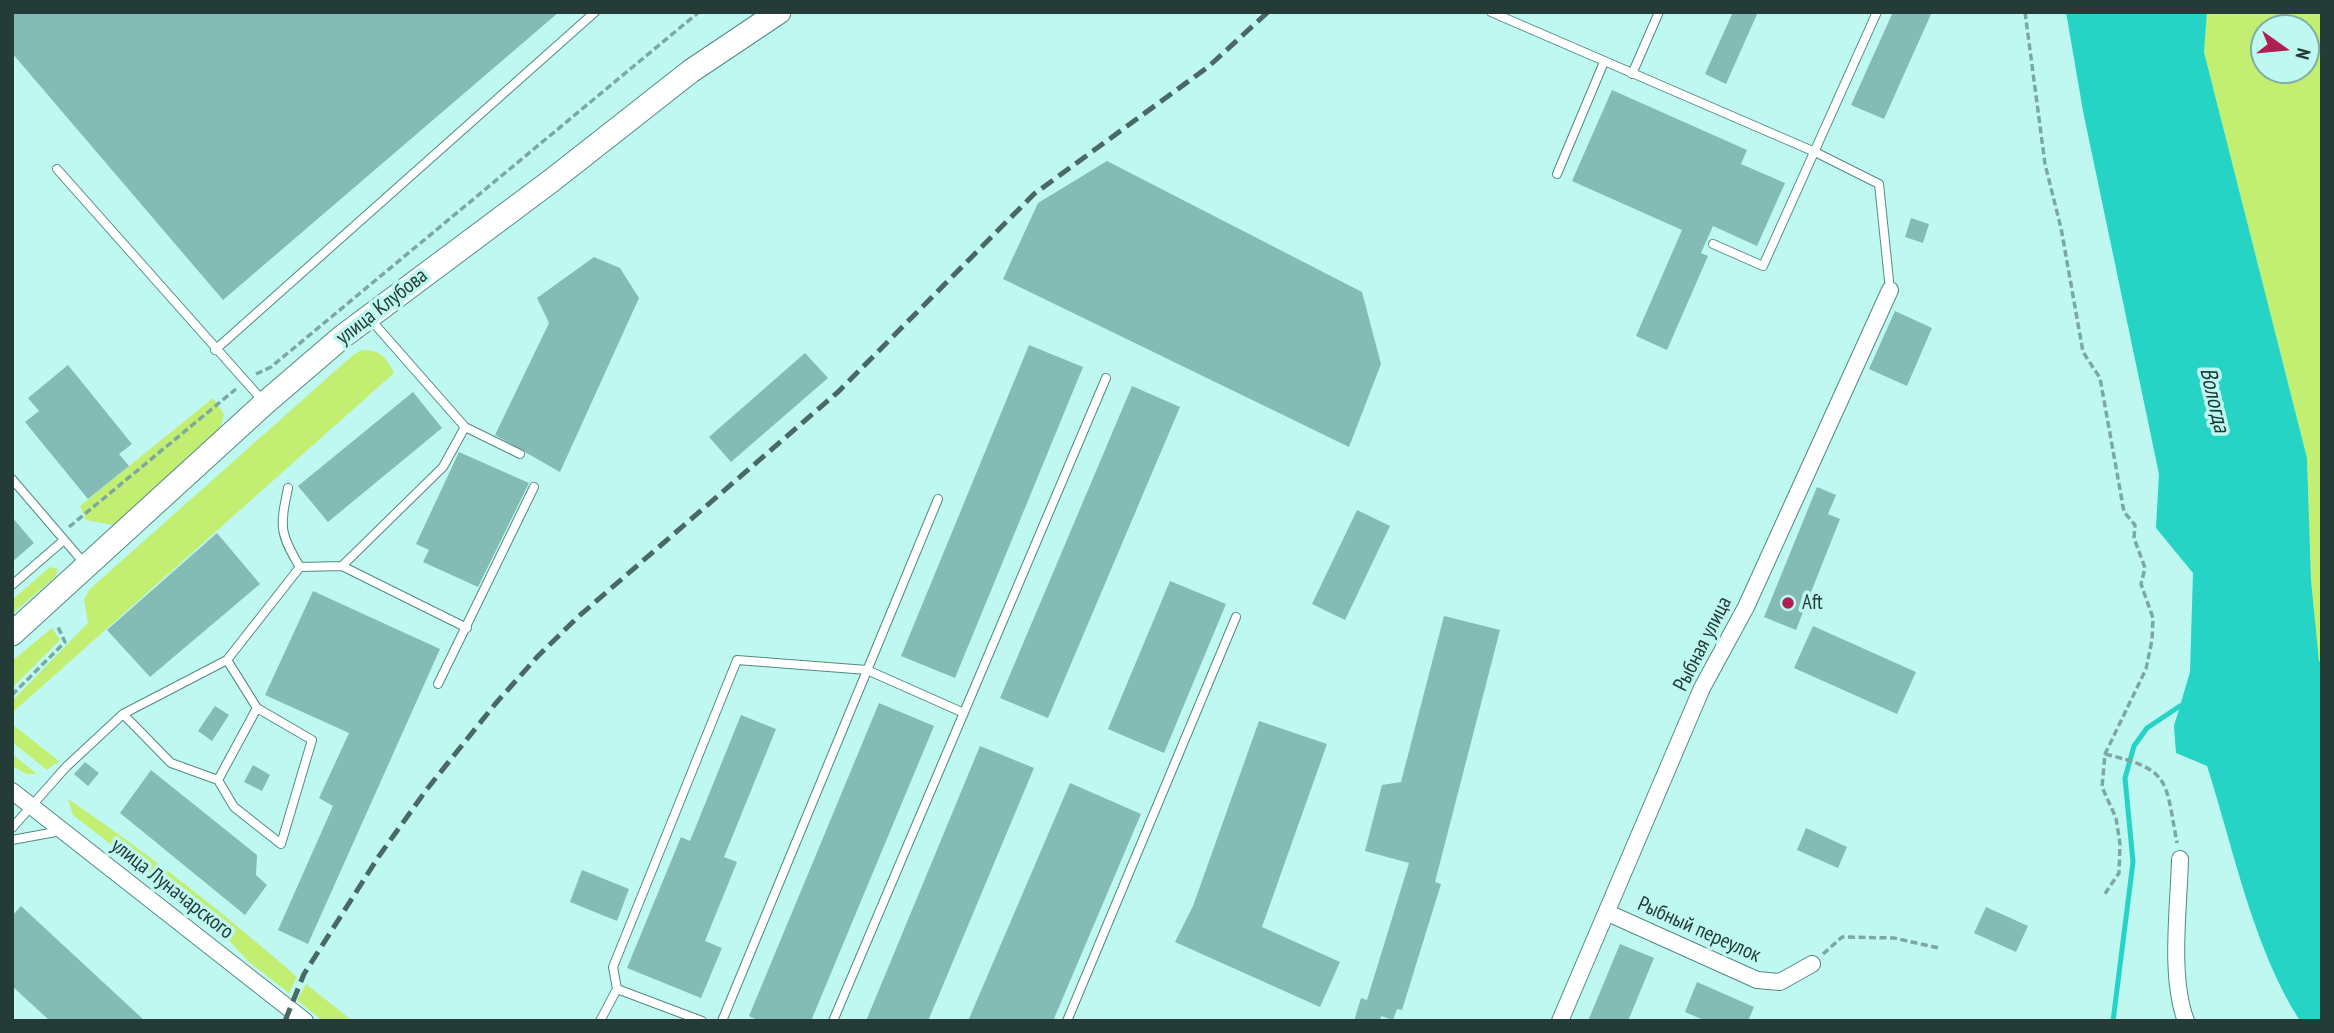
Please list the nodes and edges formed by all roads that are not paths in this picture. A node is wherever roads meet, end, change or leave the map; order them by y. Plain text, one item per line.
1 (595, 12) edge
2 (779, 12) edge
3 (1491, 12) edge
4 (1659, 12) edge
5 (1877, 12) edge
6 (1604, 62) junction
7 (1632, 74) junction
8 (1815, 152) junction
9 (57, 169) dead end
10 (1557, 174) dead end
11 (1713, 244) dead end
12 (1890, 290) joint
13 (368, 317) junction
14 (215, 350) junction
15 (1106, 378) dead end
16 (265, 403) junction
17 (465, 427) junction
18 (520, 454) dead end
19 (12, 479) edge
20 (288, 488) dead end
21 (534, 488) dead end
22 (937, 499) dead end
23 (62, 538) junction
24 (86, 566) junction
25 (300, 566) junction
26 (342, 566) junction
27 (12, 585) edge
28 (1236, 617) dead end
29 (467, 628) junction
30 (12, 634) edge
31 (227, 660) junction
32 (867, 670) junction
33 (438, 684) dead end
34 (257, 708) junction
35 (964, 713) junction
36 (123, 714) junction
37 (218, 780) junction
38 (12, 791) edge
39 (30, 806) junction
40 (12, 828) edge
41 (63, 831) junction
42 (12, 840) edge
43 (2180, 859) road end
44 (1608, 913) junction
45 (1812, 964) road end
46 (617, 989) junction
47 (305, 1021) edge
48 (600, 1021) edge
49 (702, 1021) edge
50 (722, 1021) edge
51 (833, 1021) edge
52 (1068, 1021) edge
53 (1560, 1021) edge
54 (2186, 1021) edge

1 - 14 lane
2 - 13 main road, улица Клубова
3 - 6 lane
4 - 7 lane
5 - 8 lane
6 - 7 lane
6 - 10 lane
7 - 8 lane
8 - 11 lane
8 - 12 lane
9 - 14 lane
12 - 44 street, Рыбная улица
13 - 16 main road, улица Клубова
13 - 17 lane
14 - 16 lane
15 - 35 lane
16 - 24 main road, улица Клубова
17 - 18 lane
17 - 26 lane
19 - 23 lane
20 - 25 lane
21 - 29 lane
22 - 32 lane
23 - 24 lane
23 - 27 lane
24 - 30 main road, улица Клубова
25 - 26 lane
25 - 31 lane
26 - 29 lane
28 - 52 lane
29 - 33 lane
31 - 34 lane
31 - 36 lane
32 - 35 lane
32 - 46 lane
32 - 50 lane
34 - 37 lane
34 - 37 lane
35 - 51 lane
36 - 37 lane
36 - 39 lane
38 - 39 street, улица Луначарского
39 - 40 lane
39 - 41 street, улица Луначарского
41 - 42 lane
41 - 47 street, улица Луначарского
43 - 54 street
44 - 45 street, Рыбный переулок
44 - 53 street, Рыбная улица
46 - 48 lane
46 - 49 lane

